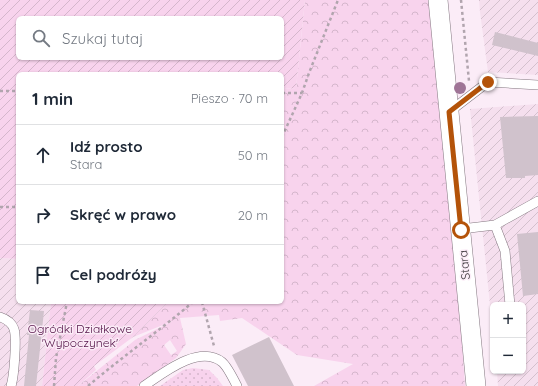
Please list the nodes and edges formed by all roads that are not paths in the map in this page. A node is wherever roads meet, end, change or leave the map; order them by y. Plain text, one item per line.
1 (438, 0) edge
2 (538, 85) edge
3 (449, 112) junction
4 (538, 201) edge
5 (495, 225) junction
6 (461, 230) junction
7 (510, 302) edge
8 (0, 317) edge
9 (11, 386) edge
10 (144, 386) edge
11 (237, 386) edge
12 (476, 386) edge

1 - 3 street, Stara
2 - 3 lane
3 - 6 street, Stara
4 - 5 lane
5 - 6 lane
5 - 7 lane
6 - 12 street, Stara
8 - 9 lane
10 - 11 lane

